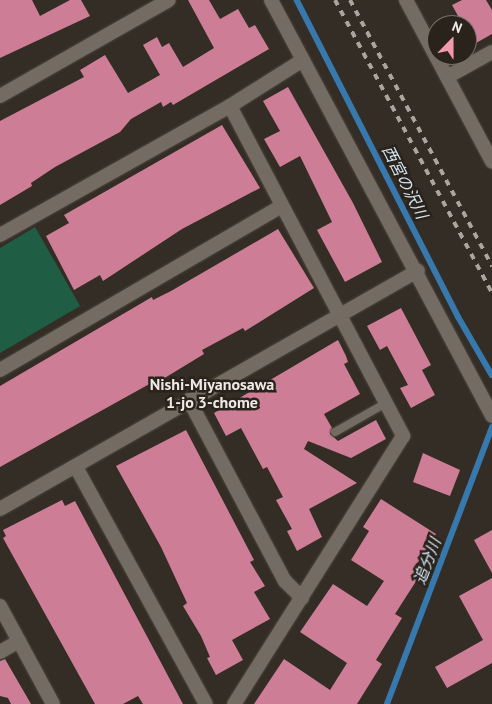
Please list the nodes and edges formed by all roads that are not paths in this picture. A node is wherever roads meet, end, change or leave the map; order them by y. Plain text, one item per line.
1 (169, 0) edge
2 (271, 0) edge
3 (406, 0) edge
4 (492, 52) edge
5 (304, 60) junction
6 (447, 77) junction
7 (0, 96) edge
8 (230, 106) junction
9 (492, 162) edge
10 (282, 206) junction
11 (0, 235) edge
12 (418, 271) junction
13 (339, 315) junction
14 (0, 370) edge
15 (189, 400) junction
16 (386, 403) junction
17 (490, 412) edge
18 (335, 432) dead end
19 (76, 467) junction
20 (0, 509) edge
21 (302, 598) junction
22 (0, 606) edge
23 (19, 641) junction
24 (0, 652) edge
25 (53, 704) edge
26 (206, 704) edge
27 (234, 704) edge

1 - 7 street
2 - 5 street
3 - 6 street
4 - 6 street
5 - 8 street
5 - 12 street
6 - 9 street
8 - 10 street
8 - 11 street
10 - 13 street
10 - 14 street
12 - 13 street
12 - 17 street
13 - 15 street
13 - 16 street
15 - 19 street
15 - 21 street
16 - 18 lane
16 - 21 street
19 - 20 street
19 - 26 street
21 - 27 street
22 - 23 street
23 - 24 street
23 - 25 street

